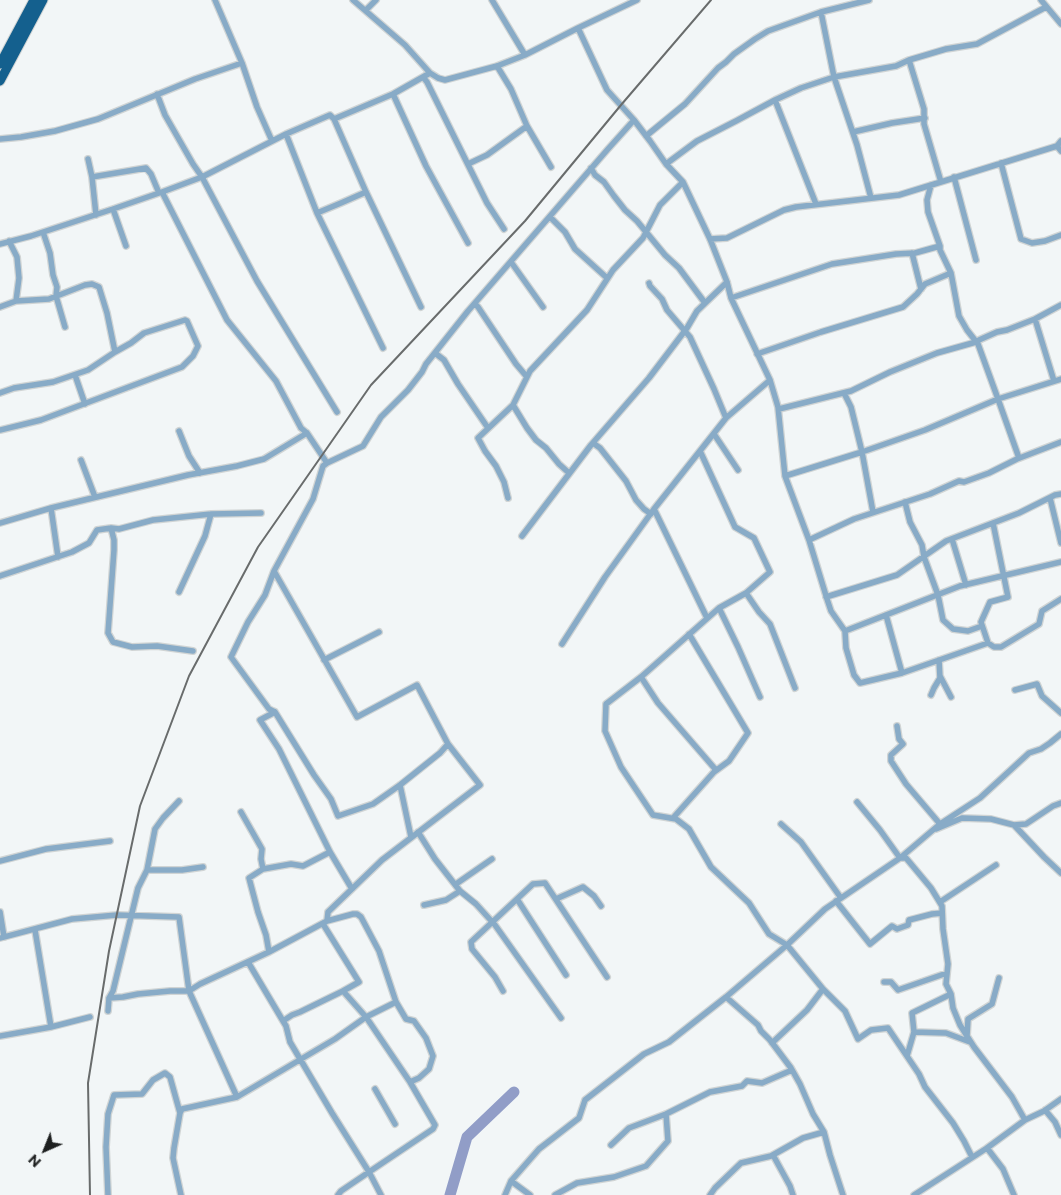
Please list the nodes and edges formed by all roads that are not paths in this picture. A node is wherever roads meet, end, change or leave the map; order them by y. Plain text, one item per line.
1 (34, 0) edge
2 (43, 0) edge
3 (215, 0) edge
4 (353, 0) edge
5 (376, 0) edge
6 (492, 0) edge
7 (637, 0) edge
8 (869, 0) edge
9 (1041, 0) edge
10 (1046, 7) junction
11 (366, 10) junction
12 (821, 12) junction
13 (1061, 24) edge
14 (578, 28) junction
15 (525, 55) junction
16 (909, 60) junction
17 (242, 63) junction
18 (0, 64) edge
19 (497, 66) junction
20 (430, 73) junction
21 (423, 77) junction
22 (834, 77) junction
23 (0, 80) edge
24 (157, 94) junction
25 (394, 94) junction
26 (775, 100) junction
27 (925, 118) junction
28 (334, 119) junction
29 (634, 120) junction
30 (527, 126) junction
31 (853, 132) junction
32 (286, 134) junction
33 (646, 136) junction
34 (0, 139) edge
35 (272, 141) junction
36 (1060, 146) edge
37 (88, 159) dead end
38 (1001, 163) junction
39 (468, 164) junction
40 (666, 164) junction
41 (551, 167) dead end
42 (591, 168) junction
43 (202, 177) junction
44 (954, 177) junction
45 (92, 178) junction
46 (683, 182) junction
47 (941, 182) junction
48 (931, 185) junction
49 (366, 192) junction
50 (161, 193) junction
51 (871, 198) junction
52 (816, 204) junction
53 (113, 210) junction
54 (317, 213) junction
55 (96, 215) junction
56 (550, 217) junction
57 (504, 229) dead end
58 (43, 232) junction
59 (646, 233) junction
60 (1061, 235) edge
61 (710, 239) junction
62 (9, 241) junction
63 (468, 243) dead end
64 (0, 244) edge
65 (126, 246) dead end
66 (940, 246) junction
67 (912, 253) junction
68 (976, 260) dead end
69 (511, 262) junction
70 (951, 273) junction
71 (607, 278) junction
72 (727, 282) junction
73 (649, 283) dead end
74 (920, 289) junction
75 (56, 296) junction
76 (731, 298) junction
77 (16, 301) junction
78 (705, 303) junction
79 (475, 304) junction
80 (1061, 305) edge
81 (0, 307) edge
82 (421, 307) dead end
83 (543, 307) dead end
84 (1035, 319) junction
85 (65, 328) dead end
86 (684, 331) junction
87 (976, 342) junction
88 (383, 348) dead end
89 (115, 352) junction
90 (434, 353) junction
91 (758, 354) junction
92 (75, 374) junction
93 (527, 377) junction
94 (770, 380) junction
95 (1058, 380) edge
96 (0, 393) edge
97 (844, 393) junction
98 (998, 399) junction
99 (84, 404) junction
100 (513, 405) junction
101 (779, 409) junction
102 (338, 412) dead end
103 (726, 418) junction
104 (488, 428) junction
105 (0, 430) edge
106 (179, 431) dead end
107 (307, 433) junction
108 (714, 434) junction
109 (1061, 442) edge
110 (593, 443) junction
111 (700, 451) junction
112 (862, 452) junction
113 (1019, 458) junction
114 (81, 460) dead end
115 (327, 463) junction
116 (738, 470) dead end
117 (200, 473) junction
118 (569, 474) junction
119 (785, 476) junction
120 (1061, 494) edge
121 (95, 497) junction
122 (508, 498) dead end
123 (1050, 498) junction
124 (905, 502) junction
125 (51, 508) junction
126 (652, 512) junction
127 (873, 512) junction
128 (261, 513) dead end
129 (210, 514) junction
130 (0, 523) edge
131 (993, 523) junction
132 (111, 528) junction
133 (522, 536) dead end
134 (952, 539) junction
135 (809, 540) junction
136 (1061, 544) edge
137 (58, 557) junction
138 (924, 557) junction
139 (1061, 562) edge
140 (274, 571) junction
141 (0, 576) edge
142 (1004, 576) junction
143 (966, 585) junction
144 (178, 592) dead end
145 (746, 593) junction
146 (938, 595) junction
147 (826, 597) junction
148 (1061, 599) edge
149 (718, 608) junction
150 (886, 615) junction
151 (707, 618) junction
152 (982, 626) junction
153 (845, 631) junction
154 (379, 632) dead end
155 (689, 634) junction
156 (988, 643) junction
157 (562, 644) dead end
158 (193, 651) dead end
159 (324, 660) junction
160 (940, 660) junction
161 (902, 673) junction
162 (940, 676) junction
163 (641, 677) junction
164 (795, 688) dead end
165 (1015, 690) dead end
166 (931, 695) dead end
167 (760, 697) dead end
168 (952, 698) dead end
169 (275, 712) junction
170 (1061, 713) edge
171 (898, 726) dead end
172 (1061, 734) edge
173 (448, 744) junction
174 (716, 770) junction
175 (400, 785) junction
176 (179, 801) dead end
177 (857, 802) dead end
178 (1061, 803) edge
179 (241, 812) dead end
180 (673, 818) junction
181 (781, 824) dead end
182 (940, 824) junction
183 (1014, 825) junction
184 (932, 831) junction
185 (418, 832) junction
186 (411, 838) junction
187 (110, 841) dead end
188 (330, 852) junction
189 (900, 858) junction
190 (492, 860) dead end
191 (0, 861) edge
192 (996, 865) dead end
193 (203, 866) dead end
194 (263, 869) junction
195 (147, 870) junction
196 (1061, 873) edge
197 (456, 884) junction
198 (352, 889) junction
199 (460, 891) junction
200 (517, 899) junction
201 (556, 899) junction
202 (839, 900) junction
203 (940, 902) junction
204 (424, 905) dead end
205 (601, 906) dead end
206 (0, 912) edge
207 (942, 913) junction
208 (131, 915) junction
209 (325, 922) junction
210 (492, 922) junction
211 (35, 930) junction
212 (2, 937) edge
213 (786, 945) junction
214 (269, 952) junction
215 (248, 962) junction
216 (947, 972) junction
217 (566, 975) dead end
218 (608, 977) dead end
219 (999, 978) dead end
220 (884, 982) dead end
221 (822, 989) junction
222 (189, 991) junction
223 (343, 991) junction
224 (503, 991) dead end
225 (951, 994) junction
226 (726, 997) junction
227 (109, 998) junction
228 (396, 1002) junction
229 (108, 1011) dead end
230 (90, 1017) dead end
231 (366, 1017) junction
232 (561, 1018) dead end
233 (283, 1021) junction
234 (51, 1027) junction
235 (914, 1032) junction
236 (0, 1036) edge
237 (969, 1040) junction
238 (772, 1042) junction
239 (907, 1056) junction
240 (301, 1059) junction
241 (792, 1070) junction
242 (410, 1082) junction
243 (375, 1089) dead end
244 (237, 1097) junction
245 (1061, 1099) edge
246 (1045, 1110) junction
247 (180, 1113) junction
248 (666, 1114) junction
249 (1025, 1120) junction
250 (395, 1124) dead end
251 (824, 1132) junction
252 (1061, 1135) edge
253 (612, 1145) dead end
254 (987, 1148) junction
255 (773, 1155) junction
256 (972, 1157) junction
257 (369, 1172) junction
258 (512, 1181) junction
259 (925, 1192) edge
260 (108, 1195) edge
261 (181, 1195) edge
262 (338, 1195) edge
263 (381, 1195) edge
264 (505, 1195) edge
265 (530, 1195) edge
266 (555, 1195) edge
267 (710, 1195) edge
268 (793, 1195) edge
269 (843, 1195) edge
270 (914, 1195) edge
271 (1014, 1195) edge

1 - 18 highway
2 - 23 highway
3 - 17 street
4 - 11 street
5 - 11 street
6 - 15 street
7 - 14 street
8 - 12 street
9 - 10 street
10 - 13 street
10 - 16 street
11 - 20 street
12 - 22 street
12 - 33 street
14 - 15 street
14 - 29 street
15 - 19 street
16 - 22 street
16 - 27 street
17 - 24 street
17 - 35 street
19 - 20 street
19 - 30 street
20 - 21 street
21 - 25 street
21 - 39 street
22 - 26 street
22 - 31 street
24 - 34 street
24 - 43 street
25 - 28 street
25 - 63 street
26 - 40 street
26 - 52 street
27 - 31 street
27 - 47 street
28 - 32 street
28 - 49 street
29 - 33 street
29 - 42 street
30 - 39 street
30 - 41 street
31 - 51 street
32 - 35 street
32 - 54 street
33 - 40 street
35 - 43 street
36 - 38 street
37 - 45 street
38 - 44 street
38 - 60 street
39 - 57 street
40 - 46 street
42 - 56 street
42 - 59 street
43 - 50 street
43 - 102 street
44 - 47 street
44 - 68 street
45 - 50 street
45 - 55 street
46 - 59 street
46 - 61 street
47 - 48 street
48 - 51 street
48 - 66 street
49 - 54 street
49 - 82 street
50 - 53 street
50 - 107 street
51 - 52 street
52 - 61 street
53 - 55 street
53 - 65 street
54 - 88 street
55 - 58 street
56 - 69 street
56 - 71 street
58 - 62 street
58 - 75 street
59 - 71 street
59 - 78 street
61 - 72 street
62 - 64 street
62 - 77 street
66 - 67 street
66 - 70 street
67 - 74 street
67 - 76 street
69 - 79 street
69 - 83 street
70 - 74 street
70 - 87 street
71 - 93 street
72 - 76 street
72 - 78 street
73 - 86 street
74 - 91 street
75 - 77 street
75 - 85 street
75 - 89 street
76 - 91 street
77 - 81 street
78 - 86 street
79 - 90 street
79 - 93 street
80 - 84 street
84 - 87 street
84 - 95 street
86 - 103 street
86 - 110 street
87 - 97 street
87 - 98 street
89 - 92 street
89 - 99 street
90 - 104 street
90 - 115 street
91 - 94 street
92 - 96 street
92 - 99 street
93 - 100 street
94 - 101 street
94 - 103 street
95 - 98 street
97 - 101 street
97 - 112 street
98 - 112 street
98 - 113 street
99 - 105 street
100 - 104 street
100 - 118 street
101 - 119 street
103 - 108 street
104 - 122 street
106 - 117 street
107 - 115 street
107 - 117 street
108 - 111 street
108 - 116 street
109 - 113 street
110 - 118 street
110 - 126 street
111 - 126 street
111 - 145 street
112 - 119 street
112 - 127 street
113 - 124 street
114 - 121 street
115 - 140 street
117 - 121 street
118 - 133 street
119 - 135 street
120 - 123 street
121 - 125 street
123 - 131 street
123 - 136 street
124 - 127 street
124 - 138 street
125 - 130 street
125 - 137 street
126 - 151 street
126 - 157 street
127 - 135 street
128 - 129 street
129 - 132 street
129 - 144 street
131 - 134 street
131 - 142 street
132 - 137 street
132 - 158 street
134 - 138 street
134 - 143 street
135 - 147 street
137 - 141 street
138 - 146 street
138 - 147 street
139 - 142 street
140 - 159 street
140 - 169 street
142 - 143 street
142 - 152 street
143 - 146 street
145 - 149 street
145 - 164 street
146 - 150 street
146 - 152 street
147 - 153 street
148 - 156 street
149 - 151 street
149 - 167 street
150 - 153 street
150 - 161 street
151 - 155 street
152 - 156 street
153 - 161 street
154 - 159 street
155 - 163 street
155 - 174 street
156 - 160 street
159 - 173 street
160 - 161 street
160 - 162 street
162 - 166 street
162 - 168 street
163 - 174 street
163 - 180 street
165 - 170 street
169 - 175 street
169 - 188 street
171 - 182 street
172 - 182 street
173 - 175 street
173 - 185 street
174 - 180 street
175 - 186 street
176 - 195 street
177 - 189 street
178 - 183 street
179 - 194 street
180 - 213 street
181 - 202 street
182 - 184 street
183 - 184 street
183 - 196 street
184 - 189 street
185 - 186 street
185 - 197 street
186 - 198 street
187 - 191 street
188 - 194 street
188 - 198 street
189 - 202 street
189 - 203 street
190 - 197 street
192 - 203 street
193 - 195 street
194 - 214 street
195 - 208 street
197 - 199 street
198 - 209 street
199 - 204 street
199 - 210 street
200 - 201 street
200 - 210 street
200 - 217 street
201 - 205 street
201 - 218 street
202 - 207 street
202 - 213 street
203 - 207 street
206 - 212 street
207 - 216 street
208 - 211 street
208 - 222 street
208 - 227 street
209 - 214 street
209 - 223 street
209 - 228 street
210 - 224 street
210 - 232 street
211 - 212 street
211 - 234 street
213 - 221 street
213 - 226 street
214 - 215 street
215 - 222 street
215 - 233 street
216 - 220 street
216 - 225 street
219 - 237 street
221 - 238 street
221 - 239 street
222 - 227 street
222 - 244 street
223 - 231 street
223 - 233 street
225 - 235 street
225 - 237 street
226 - 238 street
226 - 258 street
227 - 229 street
228 - 231 street
228 - 242 street
230 - 234 street
231 - 240 street
231 - 242 street
233 - 240 street
234 - 236 street
235 - 237 street
235 - 239 street
237 - 249 street
238 - 241 street
239 - 256 street
240 - 244 street
240 - 257 street
241 - 248 street
241 - 251 street
242 - 257 street
243 - 250 street
244 - 247 street
245 - 246 street
246 - 249 street
246 - 252 street
247 - 260 street
247 - 261 street
248 - 253 street
248 - 266 street
249 - 254 street
251 - 255 street
251 - 269 street
254 - 256 street
254 - 271 street
255 - 267 street
255 - 268 street
256 - 259 street
257 - 262 street
257 - 263 street
258 - 264 street
258 - 265 street
259 - 270 street

